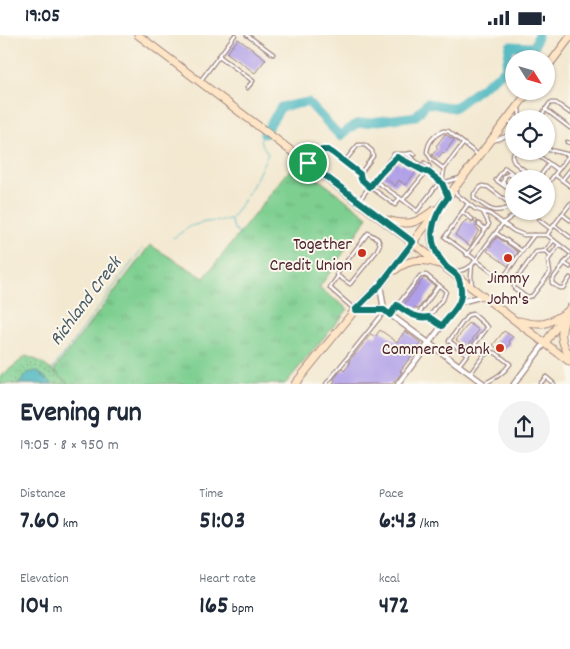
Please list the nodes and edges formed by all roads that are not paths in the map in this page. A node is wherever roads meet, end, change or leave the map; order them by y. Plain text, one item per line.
1 (138, 35) edge
2 (235, 35) edge
3 (247, 35) edge
4 (570, 37) edge
5 (273, 54) dead end
6 (219, 56) junction
7 (555, 57) edge
8 (200, 82) junction
9 (247, 88) dead end
10 (522, 100) edge
11 (518, 106) junction
12 (545, 109) joint
13 (515, 110) edge
14 (519, 110) edge
15 (570, 113) edge
16 (505, 123) edge
17 (570, 128) edge
18 (505, 137) edge
19 (489, 143) junction
20 (463, 144) junction
21 (555, 151) edge
22 (570, 154) edge
23 (415, 155) dead end
24 (479, 156) junction
25 (399, 157) junction
26 (407, 157) junction
27 (513, 160) edge
28 (544, 160) edge
29 (344, 161) junction
30 (308, 163) junction
31 (424, 163) dead end
32 (411, 164) junction
33 (549, 164) junction
34 (444, 169) junction
35 (508, 170) edge
36 (524, 170) edge
37 (544, 170) edge
38 (570, 170) edge
39 (558, 171) junction
40 (427, 172) junction
41 (360, 174) junction
42 (379, 174) junction
43 (555, 174) joint
44 (463, 177) junction
45 (562, 179) junction
46 (374, 180) junction
47 (441, 182) junction
48 (505, 186) edge
49 (570, 186) edge
50 (370, 187) junction
51 (450, 194) junction
52 (401, 199) junction
53 (359, 201) junction
54 (442, 204) junction
55 (468, 204) junction
56 (570, 204) edge
57 (513, 206) edge
58 (462, 212) junction
59 (484, 212) junction
60 (562, 214) junction
61 (382, 219) junction
62 (472, 219) dead end
63 (507, 220) edge
64 (570, 220) edge
65 (539, 221) dead end
66 (503, 223) junction
67 (479, 225) dead end
68 (554, 225) junction
69 (485, 229) junction
70 (551, 229) junction
71 (496, 233) junction
72 (534, 235) junction
73 (546, 235) junction
74 (570, 237) edge
75 (553, 241) junction
76 (413, 242) junction
77 (560, 245) junction
78 (522, 251) junction
79 (545, 251) junction
80 (467, 255) junction
81 (570, 255) edge
82 (551, 256) junction
83 (475, 261) junction
84 (564, 263) junction
85 (472, 265) junction
86 (445, 266) junction
87 (570, 267) edge
88 (455, 274) junction
89 (338, 276) junction
90 (570, 278) edge
91 (382, 282) junction
92 (439, 285) junction
93 (473, 288) junction
94 (484, 296) junction
95 (460, 302) junction
96 (397, 305) junction
97 (355, 310) junction
98 (568, 310) edge
99 (384, 311) junction
100 (390, 315) junction
101 (417, 316) junction
102 (429, 317) junction
103 (515, 320) junction
104 (442, 326) junction
105 (429, 343) junction
106 (545, 343) junction
107 (467, 354) junction
108 (570, 357) edge
109 (570, 362) edge
110 (459, 365) junction
111 (470, 374) junction
112 (295, 384) edge
113 (326, 384) edge
114 (398, 384) edge
115 (484, 384) edge
116 (514, 384) edge
117 (540, 384) edge
118 (554, 384) edge

1 - 8 street
2 - 6 lane
3 - 5 lane
4 - 7 street
6 - 8 lane
6 - 9 lane
8 - 30 street
10 - 11 street
11 - 13 street
11 - 14 lane
12 - 15 lane
12 - 17 lane
16 - 19 street
18 - 19 lane
19 - 24 street
20 - 24 lane
20 - 34 lane
20 - 34 lane
21 - 22 lane
22 - 39 lane
23 - 26 lane
24 - 44 street
25 - 26 lane
25 - 32 lane
25 - 42 lane
26 - 32 lane
26 - 40 lane
26 - 42 lane
27 - 36 lane
28 - 33 lane
29 - 30 lane
29 - 41 lane
29 - 41 lane
30 - 53 street
31 - 40 lane
32 - 40 lane
33 - 37 lane
33 - 39 lane
34 - 47 lane
35 - 48 lane
38 - 45 lane
39 - 43 lane
40 - 47 lane
40 - 52 lane
41 - 50 lane
42 - 46 lane
43 - 45 lane
44 - 47 lane
44 - 51 street
45 - 49 lane
46 - 50 lane
46 - 52 lane
47 - 51 lane
47 - 52 lane
50 - 52 lane
50 - 53 lane
51 - 54 street
51 - 55 lane
53 - 61 street
54 - 61 street
54 - 76 street
54 - 86 street
55 - 58 lane
55 - 59 lane
56 - 60 lane
57 - 57 lane
58 - 62 lane
58 - 80 lane
59 - 66 lane
59 - 69 lane
60 - 64 lane
60 - 68 lane
61 - 76 street
63 - 66 lane
65 - 70 lane
66 - 71 lane
66 - 72 lane
67 - 69 lane
68 - 70 lane
68 - 74 lane
69 - 80 lane
70 - 73 lane
71 - 78 lane
71 - 83 lane
72 - 73 lane
72 - 78 lane
73 - 75 lane
75 - 77 lane
75 - 79 lane
76 - 86 street
76 - 91 street
77 - 81 lane
77 - 82 lane
78 - 83 lane
79 - 82 lane
79 - 82 lane
80 - 83 lane
81 - 84 lane
83 - 85 lane
84 - 87 lane
84 - 90 lane
85 - 88 lane
85 - 93 lane
86 - 88 street
86 - 91 street
88 - 93 street
88 - 95 street
89 - 89 lane
89 - 97 lane
91 - 97 street
91 - 99 street
92 - 96 lane
92 - 101 lane
92 - 102 lane
93 - 94 street
94 - 95 street
94 - 103 street
95 - 104 street
96 - 100 lane
96 - 101 lane
97 - 99 street
97 - 112 street
98 - 103 street
98 - 106 street
98 - 108 street
99 - 100 street
99 - 113 lane
100 - 105 street
101 - 102 lane
102 - 104 lane
103 - 106 street
104 - 105 street
105 - 110 street
105 - 114 street
106 - 109 street
106 - 116 street
107 - 107 lane
107 - 110 lane
110 - 111 street
111 - 115 street
111 - 115 lane
117 - 118 lane

